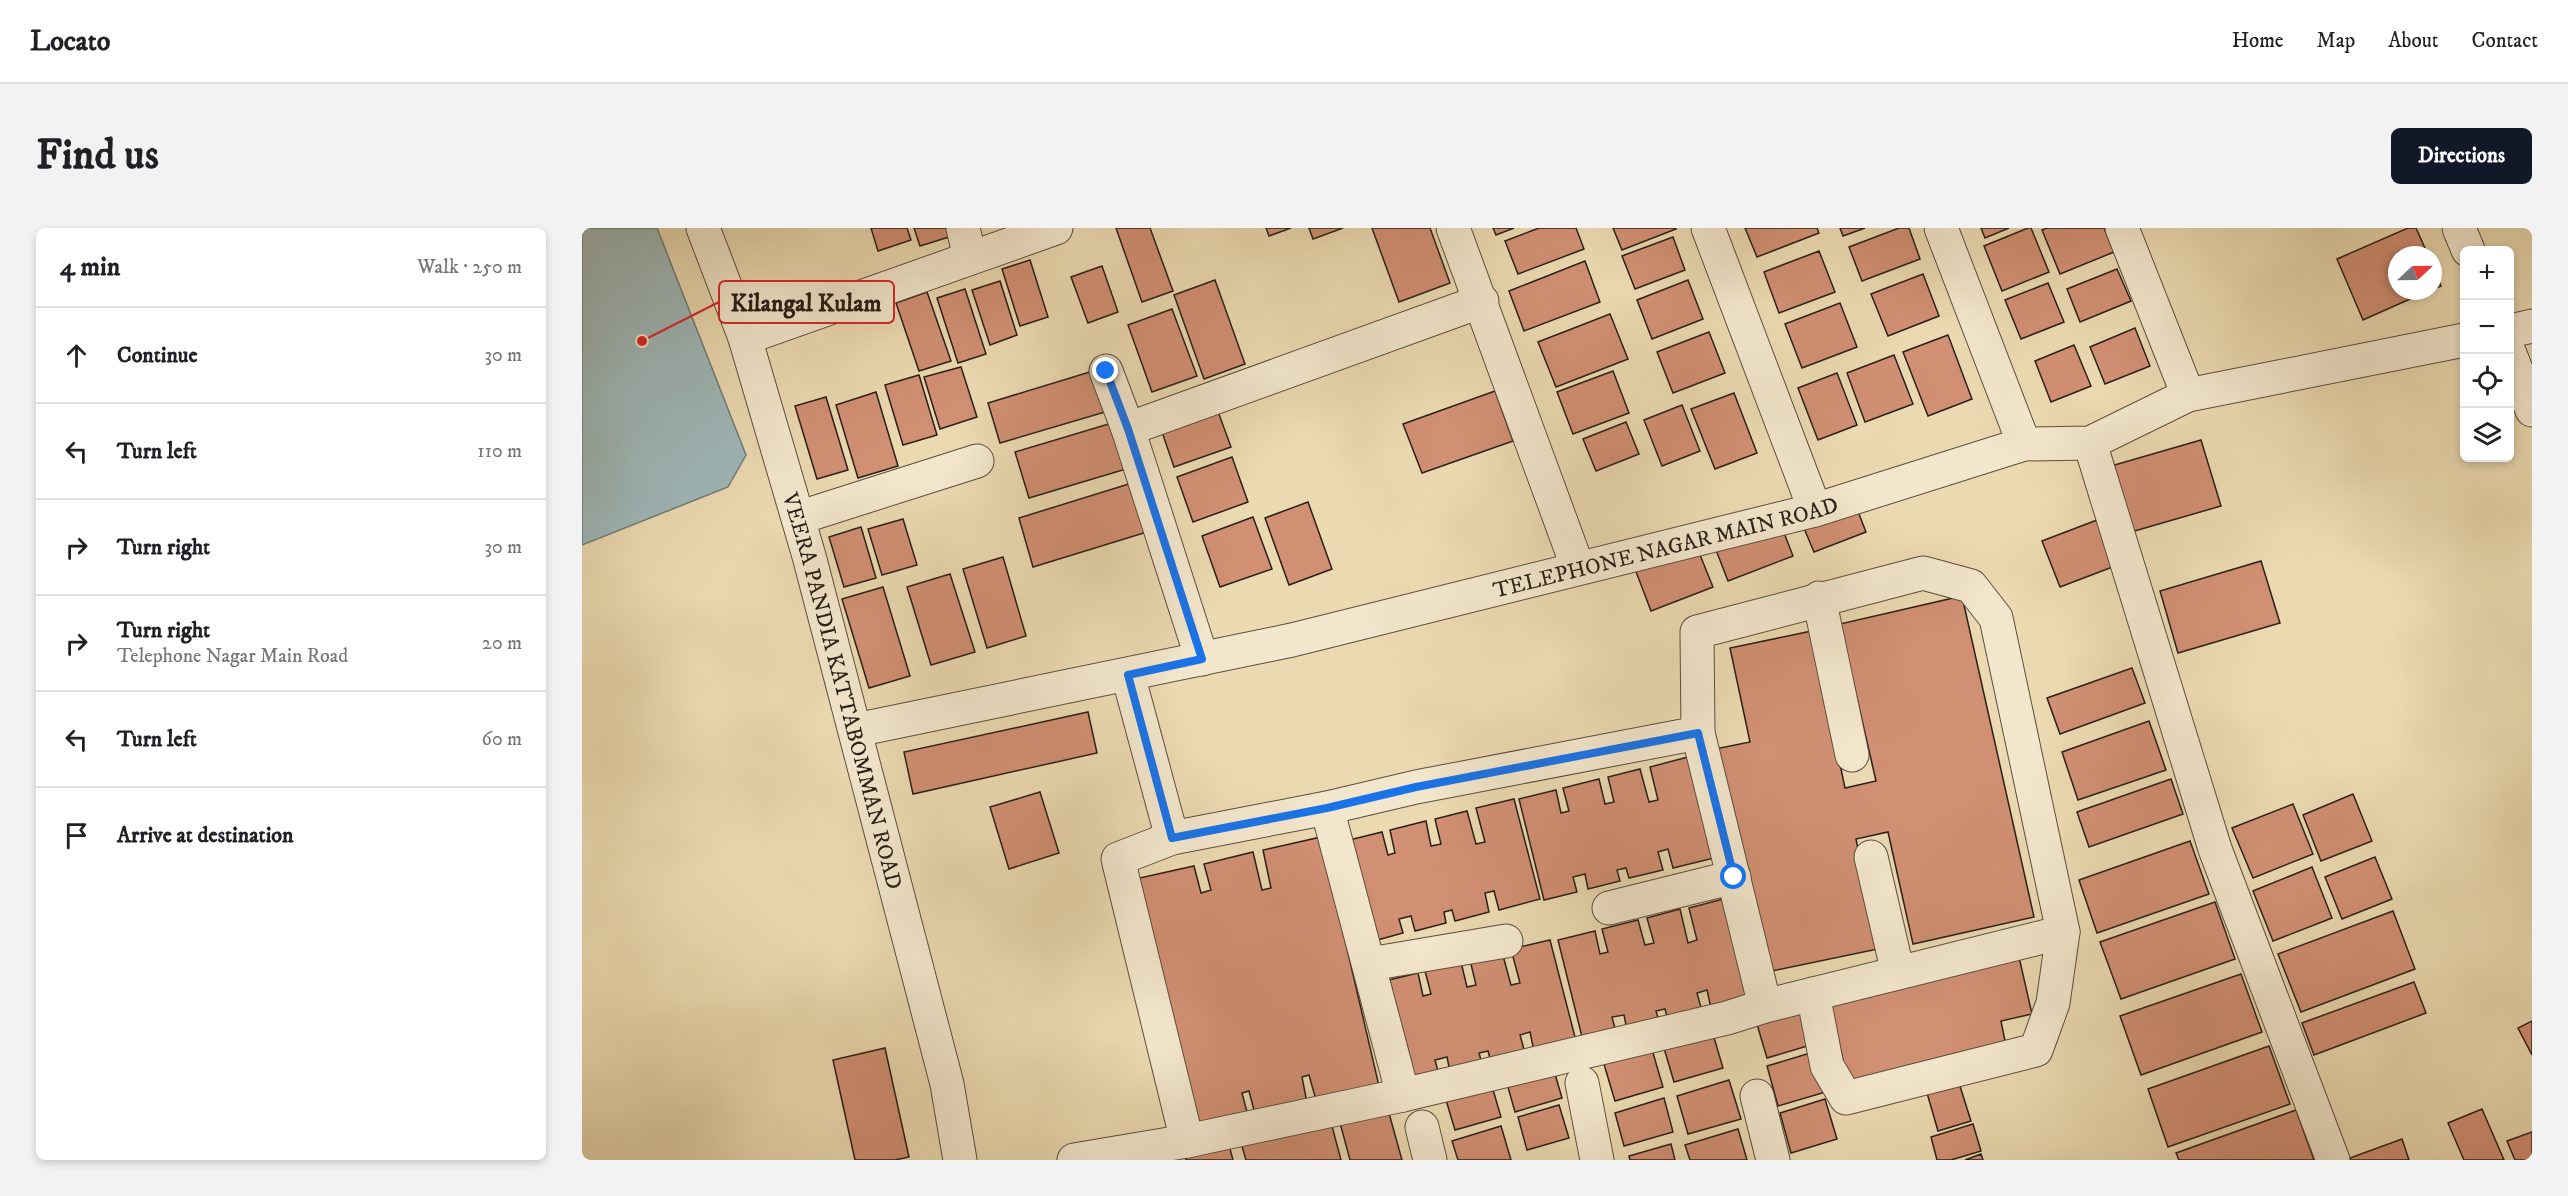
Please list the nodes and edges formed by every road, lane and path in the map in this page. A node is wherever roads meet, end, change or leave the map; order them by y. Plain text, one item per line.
1 (703, 228) edge
2 (1056, 228) edge
3 (1453, 228) edge
4 (1708, 228) edge
5 (1941, 228) edge
6 (2122, 228) edge
7 (2459, 228) edge
8 (967, 243) edge
9 (2466, 246) edge
10 (1482, 301) junction
11 (2532, 326) edge
12 (2514, 330) edge
13 (745, 338) junction
14 (2460, 341) edge
15 (2514, 364) edge
16 (1106, 371) dead end
17 (2188, 395) junction
18 (2532, 410) edge
19 (1128, 429) junction
20 (2090, 443) junction
21 (2024, 444) junction
22 (977, 461) dead end
23 (1815, 510) junction
24 (798, 518) junction
25 (1578, 568) junction
26 (1819, 598) junction
27 (1202, 659) junction
28 (1128, 675) junction
29 (856, 730) junction
30 (1698, 733) junction
31 (1852, 755) dead end
32 (1327, 808) junction
33 (1172, 838) junction
34 (1871, 857) dead end
35 (1734, 877) junction
36 (1609, 908) dead end
37 (2063, 932) junction
38 (1506, 941) dead end
39 (1370, 964) junction
40 (1898, 973) junction
41 (1813, 994) junction
42 (1765, 1005) junction
43 (1582, 1083) dead end
44 (1403, 1095) junction
45 (1756, 1096) dead end
46 (1422, 1127) dead end
47 (1187, 1141) junction
48 (960, 1160) edge
49 (1074, 1160) edge
50 (1430, 1160) edge
51 (1597, 1160) edge
52 (1773, 1160) edge
53 (2332, 1160) edge

1 - 13 street, VEERA PANDIA KATTABOMMAN ROAD
2 - 8 street
3 - 10 street
4 - 23 street
5 - 21 street
6 - 17 street
7 - 9 street
8 - 13 street
10 - 19 street
10 - 25 street
11 - 12 street
13 - 24 street, VEERA PANDIA KATTABOMMAN ROAD
14 - 17 street, TELEPHONE NAGAR MAIN ROAD
15 - 18 street
16 - 19 street
17 - 20 street, TELEPHONE NAGAR MAIN ROAD
19 - 27 street
20 - 21 street, TELEPHONE NAGAR MAIN ROAD
20 - 53 street
21 - 23 street, TELEPHONE NAGAR MAIN ROAD
22 - 24 street
23 - 25 street, TELEPHONE NAGAR MAIN ROAD
24 - 29 street, VEERA PANDIA KATTABOMMAN ROAD
25 - 27 street, TELEPHONE NAGAR MAIN ROAD
26 - 30 street
26 - 31 street
26 - 37 street
27 - 28 street, TELEPHONE NAGAR MAIN ROAD
28 - 29 street, TELEPHONE NAGAR MAIN ROAD
28 - 33 street
29 - 48 street, VEERA PANDIA KATTABOMMAN ROAD
30 - 32 street
30 - 35 street
32 - 33 street
32 - 39 street
33 - 47 street
34 - 40 street
35 - 36 street
35 - 42 street
37 - 40 street
37 - 41 street
38 - 39 street
39 - 44 street
40 - 41 street
41 - 42 street
42 - 44 street
43 - 51 street
44 - 47 street
45 - 52 street
46 - 50 street
47 - 49 street

